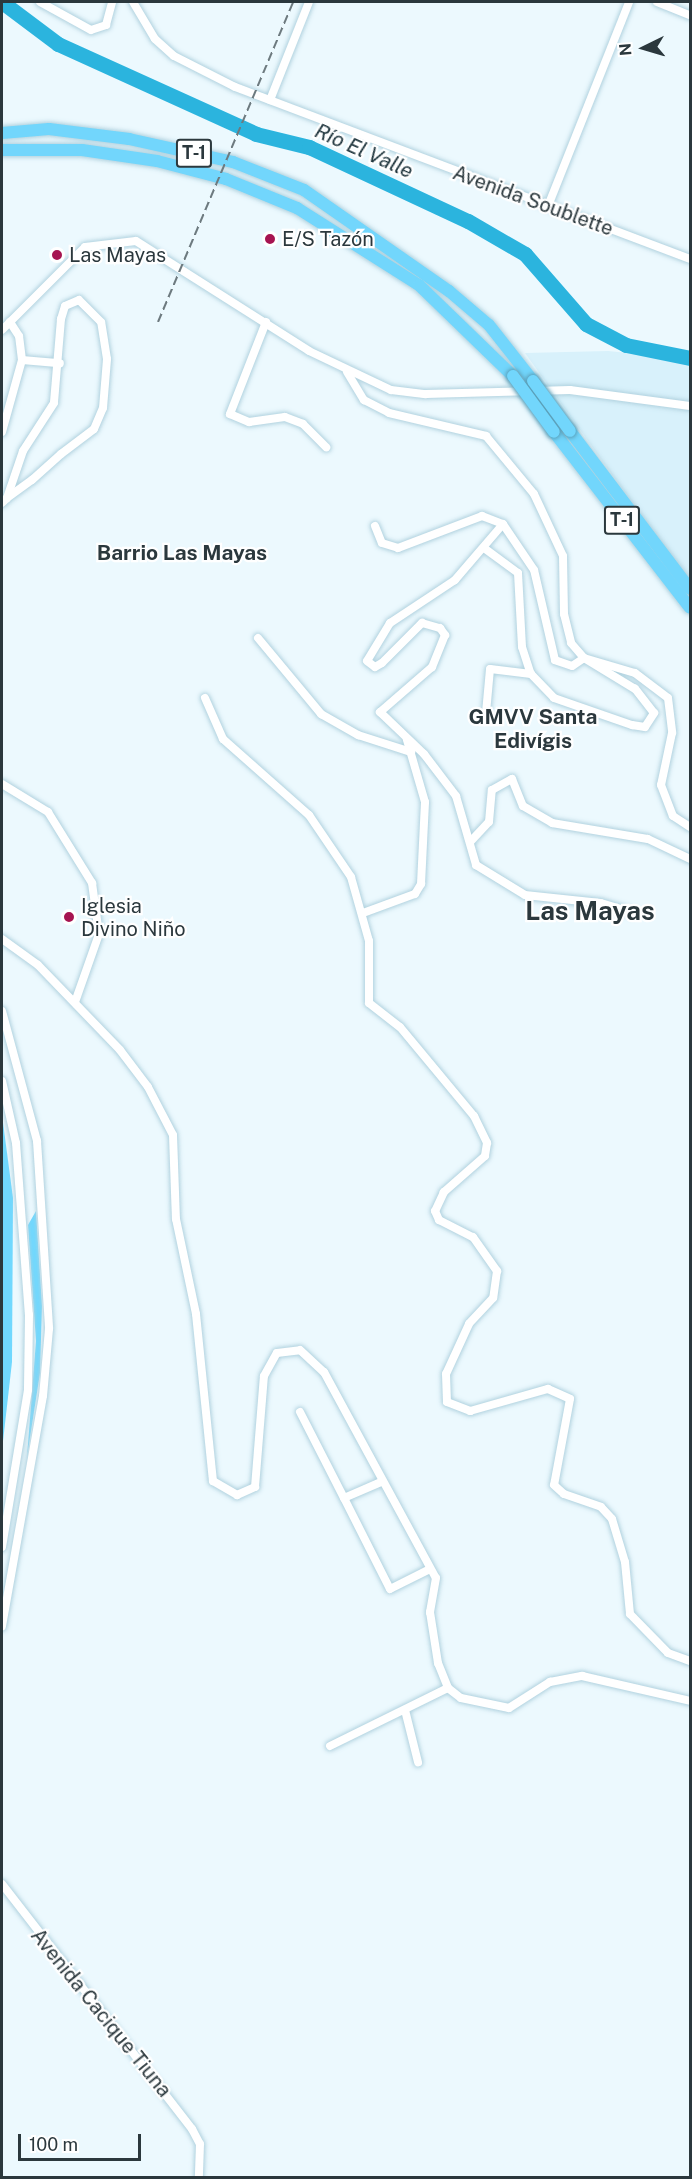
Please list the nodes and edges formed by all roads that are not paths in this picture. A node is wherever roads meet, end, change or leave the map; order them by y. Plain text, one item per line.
1 (40, 2) edge
2 (112, 2) edge
3 (133, 2) edge
4 (309, 2) edge
5 (629, 2) edge
6 (657, 2) edge
7 (690, 15) edge
8 (270, 100) junction
9 (2, 133) edge
10 (2, 150) edge
11 (548, 206) junction
12 (690, 259) edge
13 (10, 322) junction
14 (266, 322) junction
15 (2, 330) edge
16 (22, 360) junction
17 (60, 363) junction
18 (346, 372) junction
19 (690, 406) edge
20 (2, 432) edge
21 (326, 447) dead end
22 (4, 500) edge
23 (503, 524) junction
24 (375, 526) dead end
25 (484, 548) junction
26 (690, 589) edge
27 (690, 608) edge
28 (258, 638) dead end
29 (584, 658) junction
30 (531, 674) junction
31 (205, 698) dead end
32 (486, 713) dead end
33 (406, 740) junction
34 (411, 752) junction
35 (2, 784) edge
36 (690, 827) edge
37 (471, 841) junction
38 (690, 859) edge
39 (363, 913) junction
40 (634, 913) dead end
41 (2, 939) edge
42 (75, 1002) junction
43 (2, 1011) edge
44 (2, 1081) edge
45 (300, 1412) dead end
46 (381, 1482) junction
47 (344, 1498) junction
48 (2, 1547) edge
49 (430, 1569) junction
50 (2, 1626) edge
51 (690, 1661) edge
52 (448, 1689) junction
53 (690, 1701) edge
54 (405, 1710) junction
55 (330, 1746) dead end
56 (418, 1762) dead end
57 (2, 1884) edge
58 (200, 2178) edge

1 - 2 street
3 - 8 street, Avenida Soublette
4 - 8 street
5 - 11 street
6 - 7 street
8 - 11 street, Avenida Soublette
9 - 26 highway, T-1, bridge
10 - 27 highway, T-1, bridge
11 - 12 street, Avenida Soublette
13 - 14 street
13 - 15 street
13 - 16 street
14 - 18 street
14 - 21 street
16 - 17 street
16 - 20 street
17 - 22 street
17 - 22 street
18 - 19 street
18 - 29 street
23 - 24 street
23 - 25 street
23 - 29 street
25 - 30 street
25 - 33 street
28 - 34 street
29 - 30 street
29 - 36 street
30 - 32 street
31 - 39 street
33 - 34 street
33 - 37 street
34 - 39 street
35 - 42 street
37 - 38 street
37 - 40 street
39 - 51 street
41 - 42 street
42 - 46 street
43 - 50 street
44 - 48 street
45 - 47 street
46 - 47 street
46 - 49 street
47 - 49 street
49 - 52 street
52 - 53 street
52 - 54 street
54 - 55 street
54 - 56 street
57 - 58 street, Avenida Cacique Tiuna

